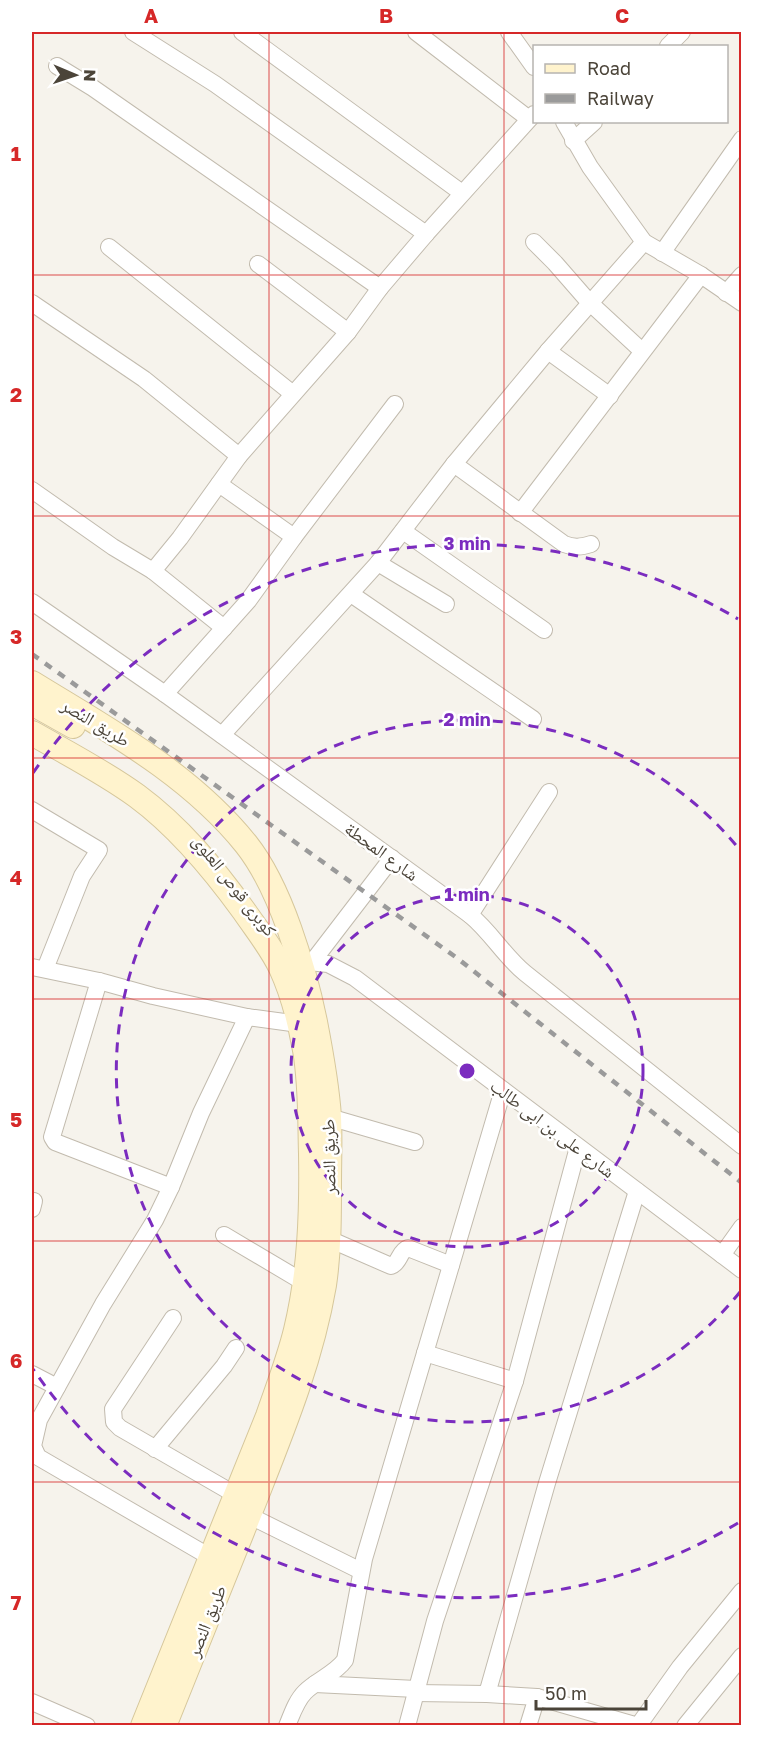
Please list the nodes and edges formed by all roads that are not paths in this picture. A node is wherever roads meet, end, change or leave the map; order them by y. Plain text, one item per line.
1 (133, 32) edge
2 (242, 32) edge
3 (416, 32) edge
4 (509, 32) edge
5 (682, 32) edge
6 (669, 45) edge
7 (57, 66) dead end
8 (533, 66) edge
9 (532, 116) edge
10 (564, 123) edge
11 (593, 123) edge
12 (573, 141) junction
13 (741, 143) edge
14 (462, 193) junction
15 (426, 234) junction
16 (534, 242) dead end
17 (644, 242) junction
18 (109, 246) dead end
19 (662, 253) junction
20 (258, 264) dead end
21 (701, 275) junction
22 (741, 275) edge
23 (380, 288) junction
24 (726, 293) junction
25 (589, 302) junction
26 (32, 303) edge
27 (741, 303) edge
28 (348, 332) junction
29 (548, 351) junction
30 (642, 351) junction
31 (293, 394) junction
32 (610, 396) junction
33 (395, 404) dead end
34 (239, 456) junction
35 (454, 464) junction
36 (219, 484) junction
37 (32, 490) edge
38 (520, 513) junction
39 (403, 531) junction
40 (294, 537) junction
41 (591, 544) dead end
42 (378, 563) junction
43 (153, 572) junction
44 (351, 594) junction
45 (32, 602) edge
46 (447, 604) dead end
47 (224, 628) junction
48 (544, 630) dead end
49 (32, 683) edge
50 (165, 694) junction
51 (32, 703) edge
52 (532, 719) dead end
53 (32, 720) edge
54 (32, 734) edge
55 (222, 735) junction
56 (549, 792) dead end
57 (32, 810) edge
58 (392, 858) junction
59 (238, 873) junction
60 (470, 915) junction
61 (288, 929) junction
62 (306, 961) junction
63 (38, 968) edge
64 (99, 981) junction
65 (247, 1017) junction
66 (299, 1024) junction
67 (503, 1090) junction
68 (329, 1117) junction
69 (415, 1142) dead end
70 (741, 1146) edge
71 (578, 1147) junction
72 (171, 1187) junction
73 (637, 1191) junction
74 (741, 1227) edge
75 (224, 1235) dead end
76 (329, 1239) junction
77 (722, 1255) junction
78 (451, 1265) junction
79 (741, 1270) edge
80 (305, 1283) junction
81 (173, 1318) dead end
82 (236, 1348) dead end
83 (425, 1353) junction
84 (32, 1374) edge
85 (515, 1381) junction
86 (57, 1387) junction
87 (155, 1449) junction
88 (236, 1495) junction
89 (249, 1515) junction
90 (210, 1557) junction
91 (361, 1571) junction
92 (741, 1591) edge
93 (741, 1656) edge
94 (315, 1684) junction
95 (415, 1691) junction
96 (487, 1694) junction
97 (537, 1697) junction
98 (32, 1702) edge
99 (87, 1725) edge
100 (143, 1725) edge
101 (164, 1725) edge
102 (287, 1725) edge
103 (407, 1725) edge
104 (528, 1725) edge
105 (638, 1725) edge
106 (685, 1725) edge

1 - 15 street
2 - 14 street
3 - 9 street
4 - 8 street
5 - 6 street
7 - 23 street
9 - 14 street
10 - 12 street
11 - 12 street
12 - 17 street
13 - 19 street
14 - 15 street
15 - 23 street
16 - 25 street
17 - 19 street
17 - 25 street
18 - 31 street
19 - 21 street
20 - 28 street
21 - 24 street
21 - 30 street
22 - 24 street
23 - 28 street
24 - 27 street
25 - 29 street
25 - 30 street
26 - 34 street
28 - 31 street
29 - 32 street
29 - 35 street
30 - 32 street
31 - 34 street
32 - 38 street
33 - 40 street
34 - 36 street
35 - 38 street
35 - 39 street
36 - 40 street
36 - 43 street
37 - 43 street
38 - 41 street
39 - 42 street
39 - 48 street
40 - 47 street
42 - 44 street
42 - 46 street
43 - 47 street
44 - 52 street
44 - 55 street
45 - 50 street, شارع المحطة
47 - 50 street
49 - 61 street, طريق النصر
50 - 55 street, شارع المحطة
51 - 59 street, كوبرى قوص العلوى
53 - 59 street, كوبرى قوص العلوى
54 - 66 street, طريق النصر
55 - 58 street, شارع المحطة
56 - 60 street
57 - 63 street
58 - 60 street, شارع المحطة
58 - 62 street
59 - 61 street, كوبرى قوص العلوى
59 - 66 street, كوبرى قوص العلوى
60 - 70 street, شارع المحطة
61 - 62 street, طريق النصر
62 - 67 street, شارع على بن ابى طالب
62 - 68 street, طريق النصر
63 - 64 street
64 - 65 street
64 - 72 street
65 - 66 street
65 - 72 street
66 - 80 street, طريق النصر
67 - 71 street, شارع على بن ابى طالب
67 - 78 street
68 - 69 street
68 - 76 street, طريق النصر
71 - 73 street, شارع على بن ابى طالب
71 - 85 street
72 - 86 street
73 - 77 street, شارع على بن ابى طالب
73 - 96 street
74 - 77 street
75 - 80 street
76 - 78 street
76 - 89 street, طريق النصر
77 - 79 street, شارع على بن ابى طالب
78 - 83 street
80 - 88 street, طريق النصر
81 - 87 street
82 - 87 street
83 - 85 street
83 - 91 street
84 - 86 street
85 - 95 street
86 - 90 street
87 - 88 street
88 - 90 street, طريق النصر
89 - 91 street
89 - 101 street, طريق النصر
90 - 100 street, طريق النصر
91 - 94 street
92 - 105 street
93 - 106 street
94 - 95 street
94 - 102 street
95 - 96 street
95 - 103 street
96 - 97 street
97 - 104 street
97 - 105 street
98 - 99 street

